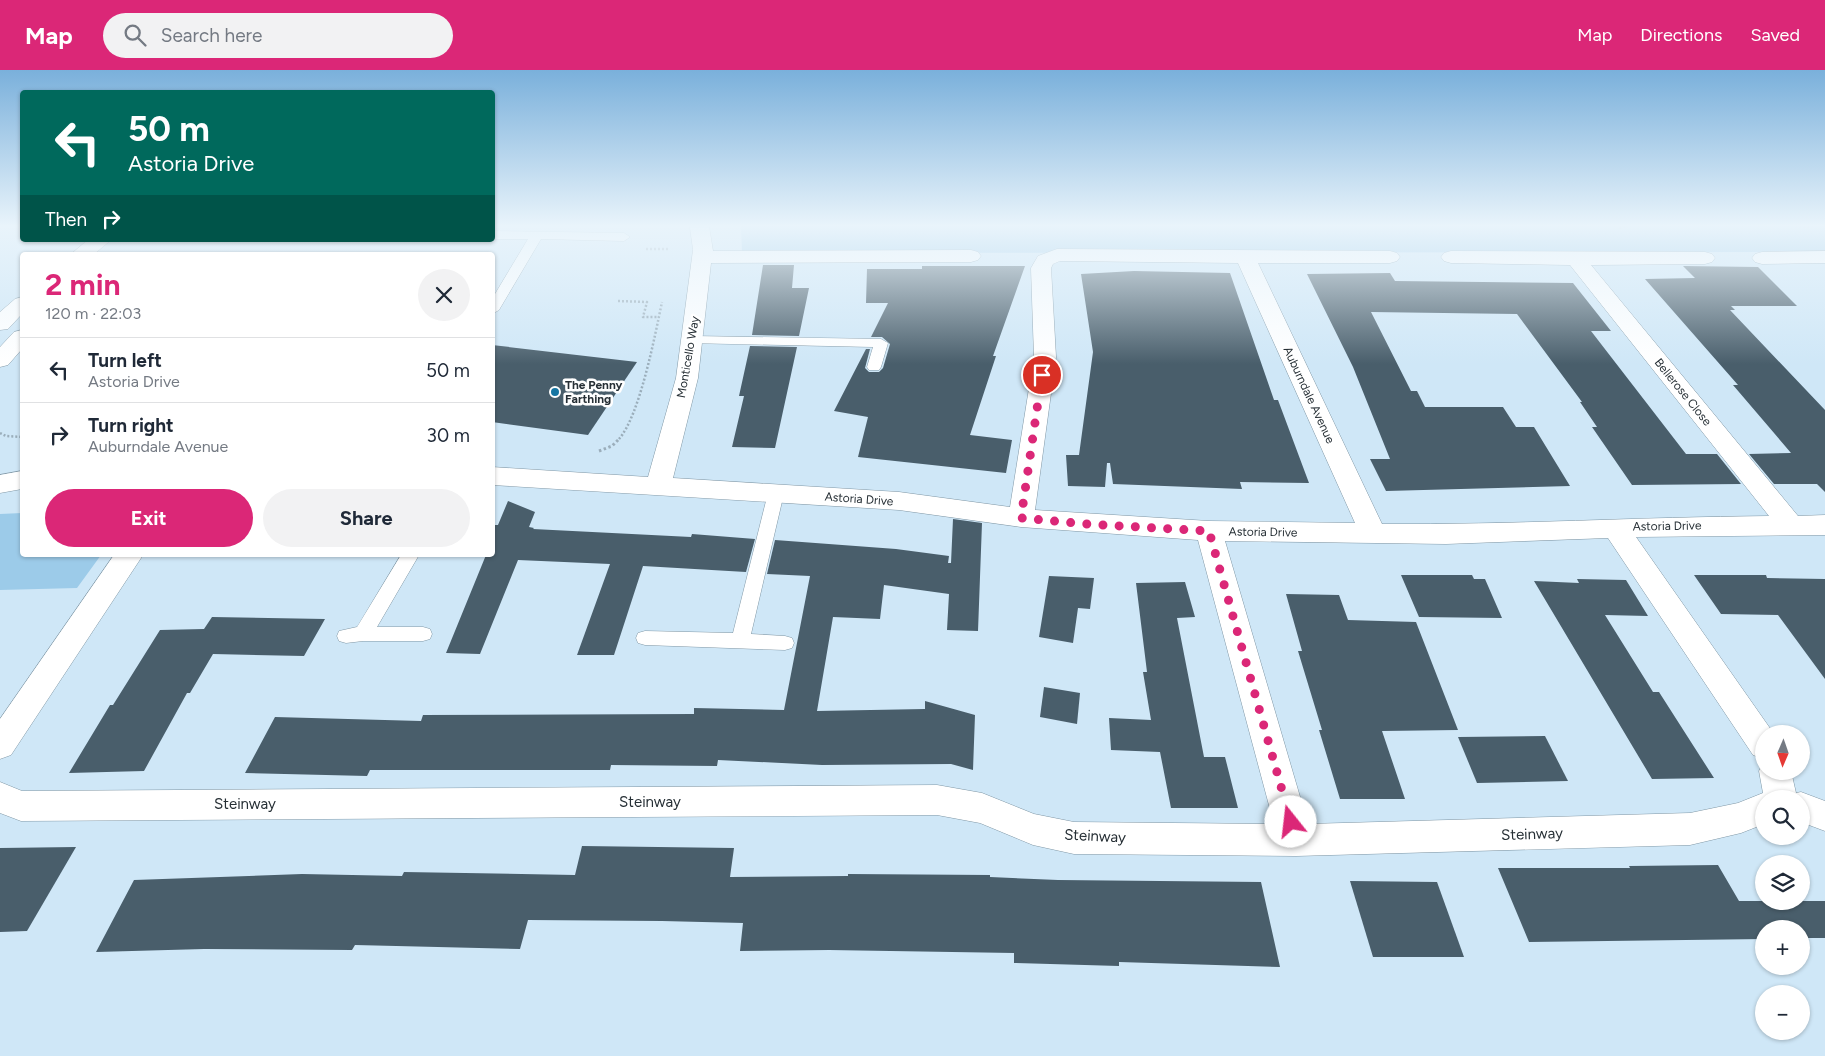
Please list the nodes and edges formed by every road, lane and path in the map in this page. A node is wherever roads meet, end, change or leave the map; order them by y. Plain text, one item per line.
1 (516, 272) edge
2 (701, 272) edge
3 (1041, 272) edge
4 (1252, 272) edge
5 (1587, 272) edge
6 (618, 301) dead end
7 (662, 301) dead end
8 (20, 305) edge
9 (495, 305) edge
10 (659, 317) junction
11 (0, 324) edge
12 (20, 339) edge
13 (692, 340) junction
14 (0, 360) edge
15 (874, 367) dead end
16 (0, 433) edge
17 (20, 437) edge
18 (614, 445) dead end
19 (0, 465) edge
20 (20, 466) edge
21 (495, 476) edge
22 (20, 480) edge
23 (0, 484) edge
24 (658, 486) junction
25 (776, 493) junction
26 (1021, 518) junction
27 (1791, 525) junction
28 (1825, 525) edge
29 (1615, 528) junction
30 (1209, 531) junction
31 (1373, 533) junction
32 (129, 557) edge
33 (409, 557) edge
34 (423, 634) dead end
35 (645, 638) dead end
36 (740, 642) junction
37 (785, 643) dead end
38 (1755, 732) edge
39 (0, 745) edge
40 (1, 799) edge
41 (1810, 811) edge
42 (1755, 812) edge
43 (1825, 816) edge
44 (1296, 840) junction

1 - 9 lane
2 - 13 street, Monticello Way
3 - 26 street
4 - 31 street, Auburndale Avenue
5 - 27 street, Bellerose Close
6 - 10 path
7 - 10 path
8 - 11 street
10 - 18 path
12 - 14 street
13 - 15 lane
13 - 24 street, Monticello Way
16 - 17 path
19 - 20 street
21 - 24 street, Astoria Drive
22 - 23 street
24 - 25 street, Astoria Drive
25 - 26 street, Astoria Drive
25 - 36 lane
26 - 30 street, Astoria Drive
27 - 28 street, Astoria Drive
27 - 29 street, Astoria Drive
29 - 31 street, Astoria Drive
29 - 38 street
30 - 31 street, Astoria Drive
30 - 44 street
32 - 39 street
33 - 34 lane
35 - 36 lane
36 - 37 lane
40 - 44 street, Steinway
41 - 43 street
42 - 44 street, Steinway

